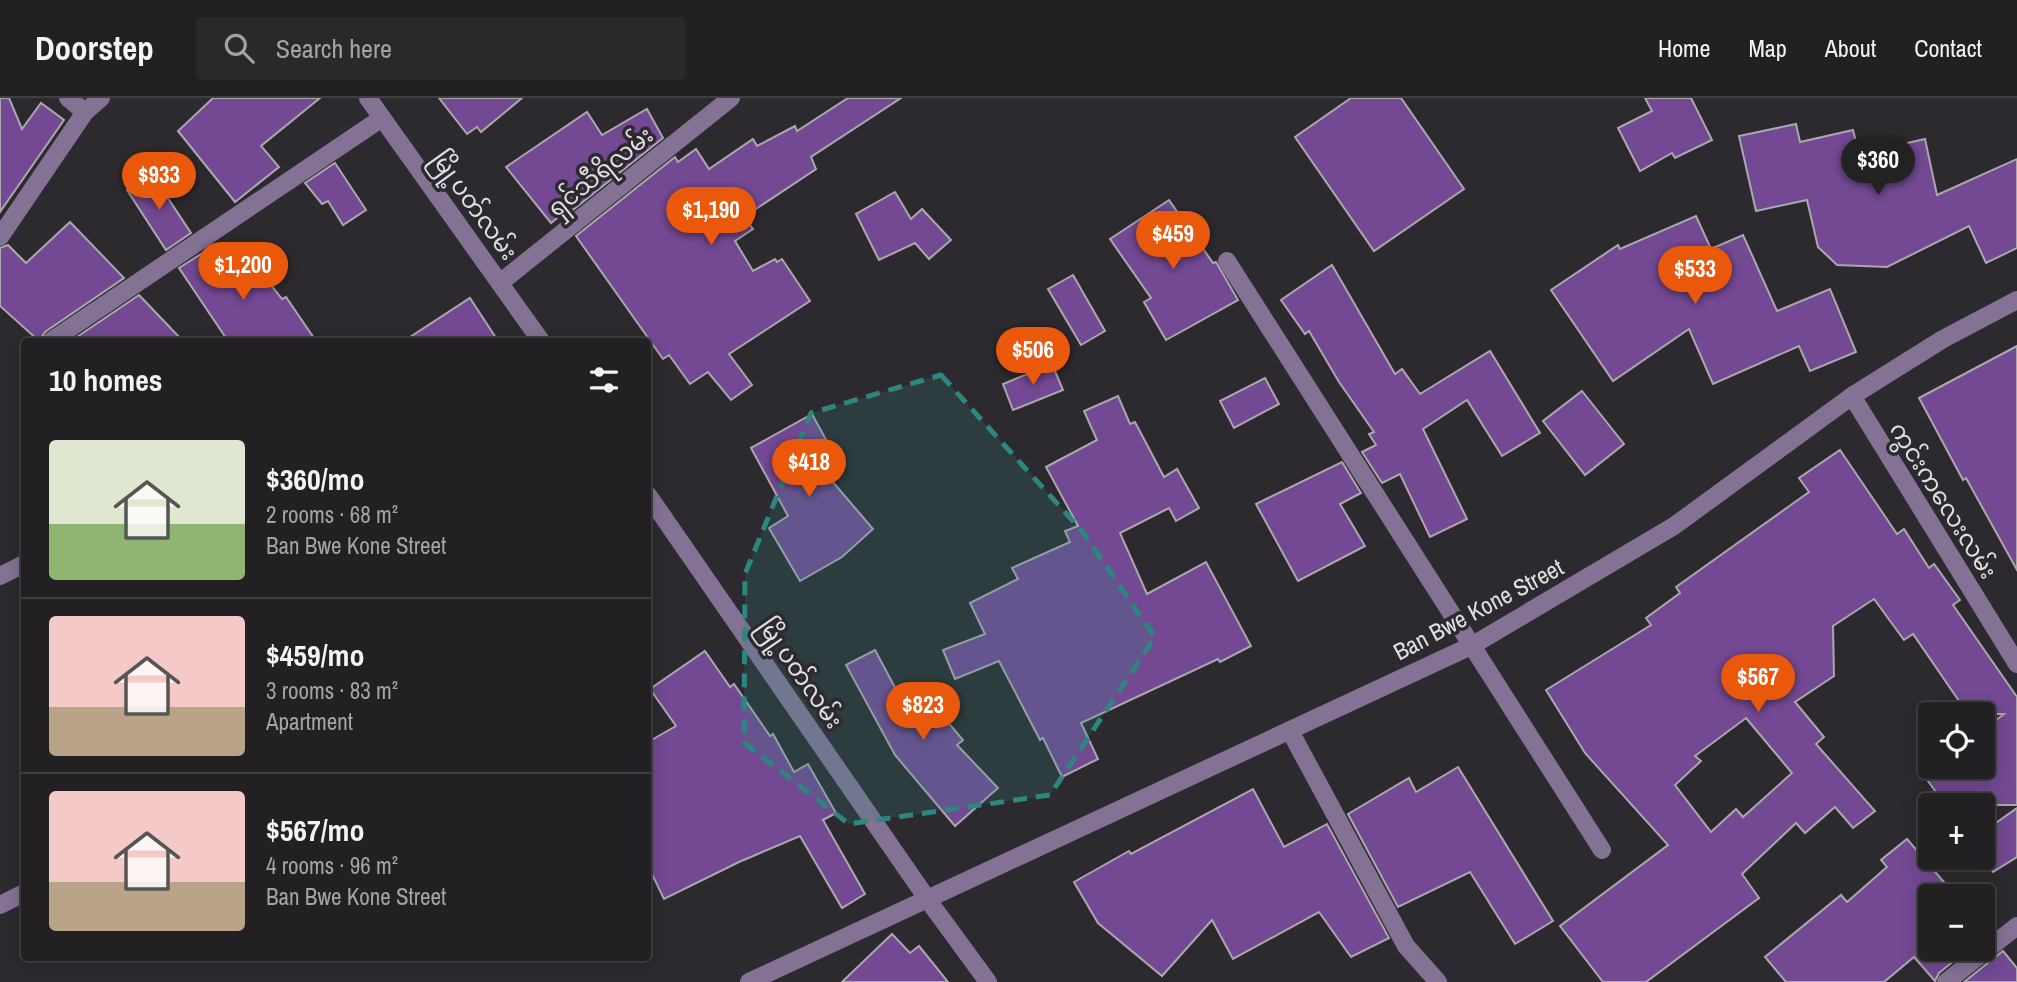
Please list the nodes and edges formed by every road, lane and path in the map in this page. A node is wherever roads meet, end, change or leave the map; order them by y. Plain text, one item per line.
1 (68, 98) edge
2 (101, 98) edge
3 (368, 98) edge
4 (731, 98) edge
5 (85, 112) junction
6 (383, 118) junction
7 (0, 237) edge
8 (1227, 261) dead end
9 (500, 282) junction
10 (2017, 300) edge
11 (55, 338) edge
12 (539, 338) edge
13 (1852, 396) junction
14 (651, 499) edge
15 (21, 566) edge
16 (0, 576) edge
17 (1473, 645) junction
18 (2017, 664) edge
19 (1290, 731) junction
20 (1602, 850) dead end
21 (21, 894) edge
22 (928, 900) junction
23 (0, 905) edge
24 (2017, 926) edge
25 (749, 982) edge
26 (988, 982) edge
27 (1438, 982) edge
28 (1946, 982) edge

1 - 5 street
2 - 5 street
3 - 6 street, မြို့ပတ်လမ်း
4 - 9 street, ရှင်သီရိလမ်း
5 - 7 street
6 - 9 street, မြို့ပတ်လမ်း
6 - 11 street
8 - 17 street
9 - 12 street, မြို့ပတ်လမ်း
10 - 13 street, Ban Bwe Kone Street
13 - 17 street, Ban Bwe Kone Street
13 - 18 street, ကွင်းကလေးလမ်း
14 - 22 street, မြို့ပတ်လမ်း
15 - 16 street
17 - 19 street, Ban Bwe Kone Street
17 - 20 street
19 - 22 street, Ban Bwe Kone Street
19 - 27 street
21 - 23 street
22 - 25 street, Ban Bwe Kone Street
22 - 26 street, မြို့ပတ်လမ်း
24 - 28 street

